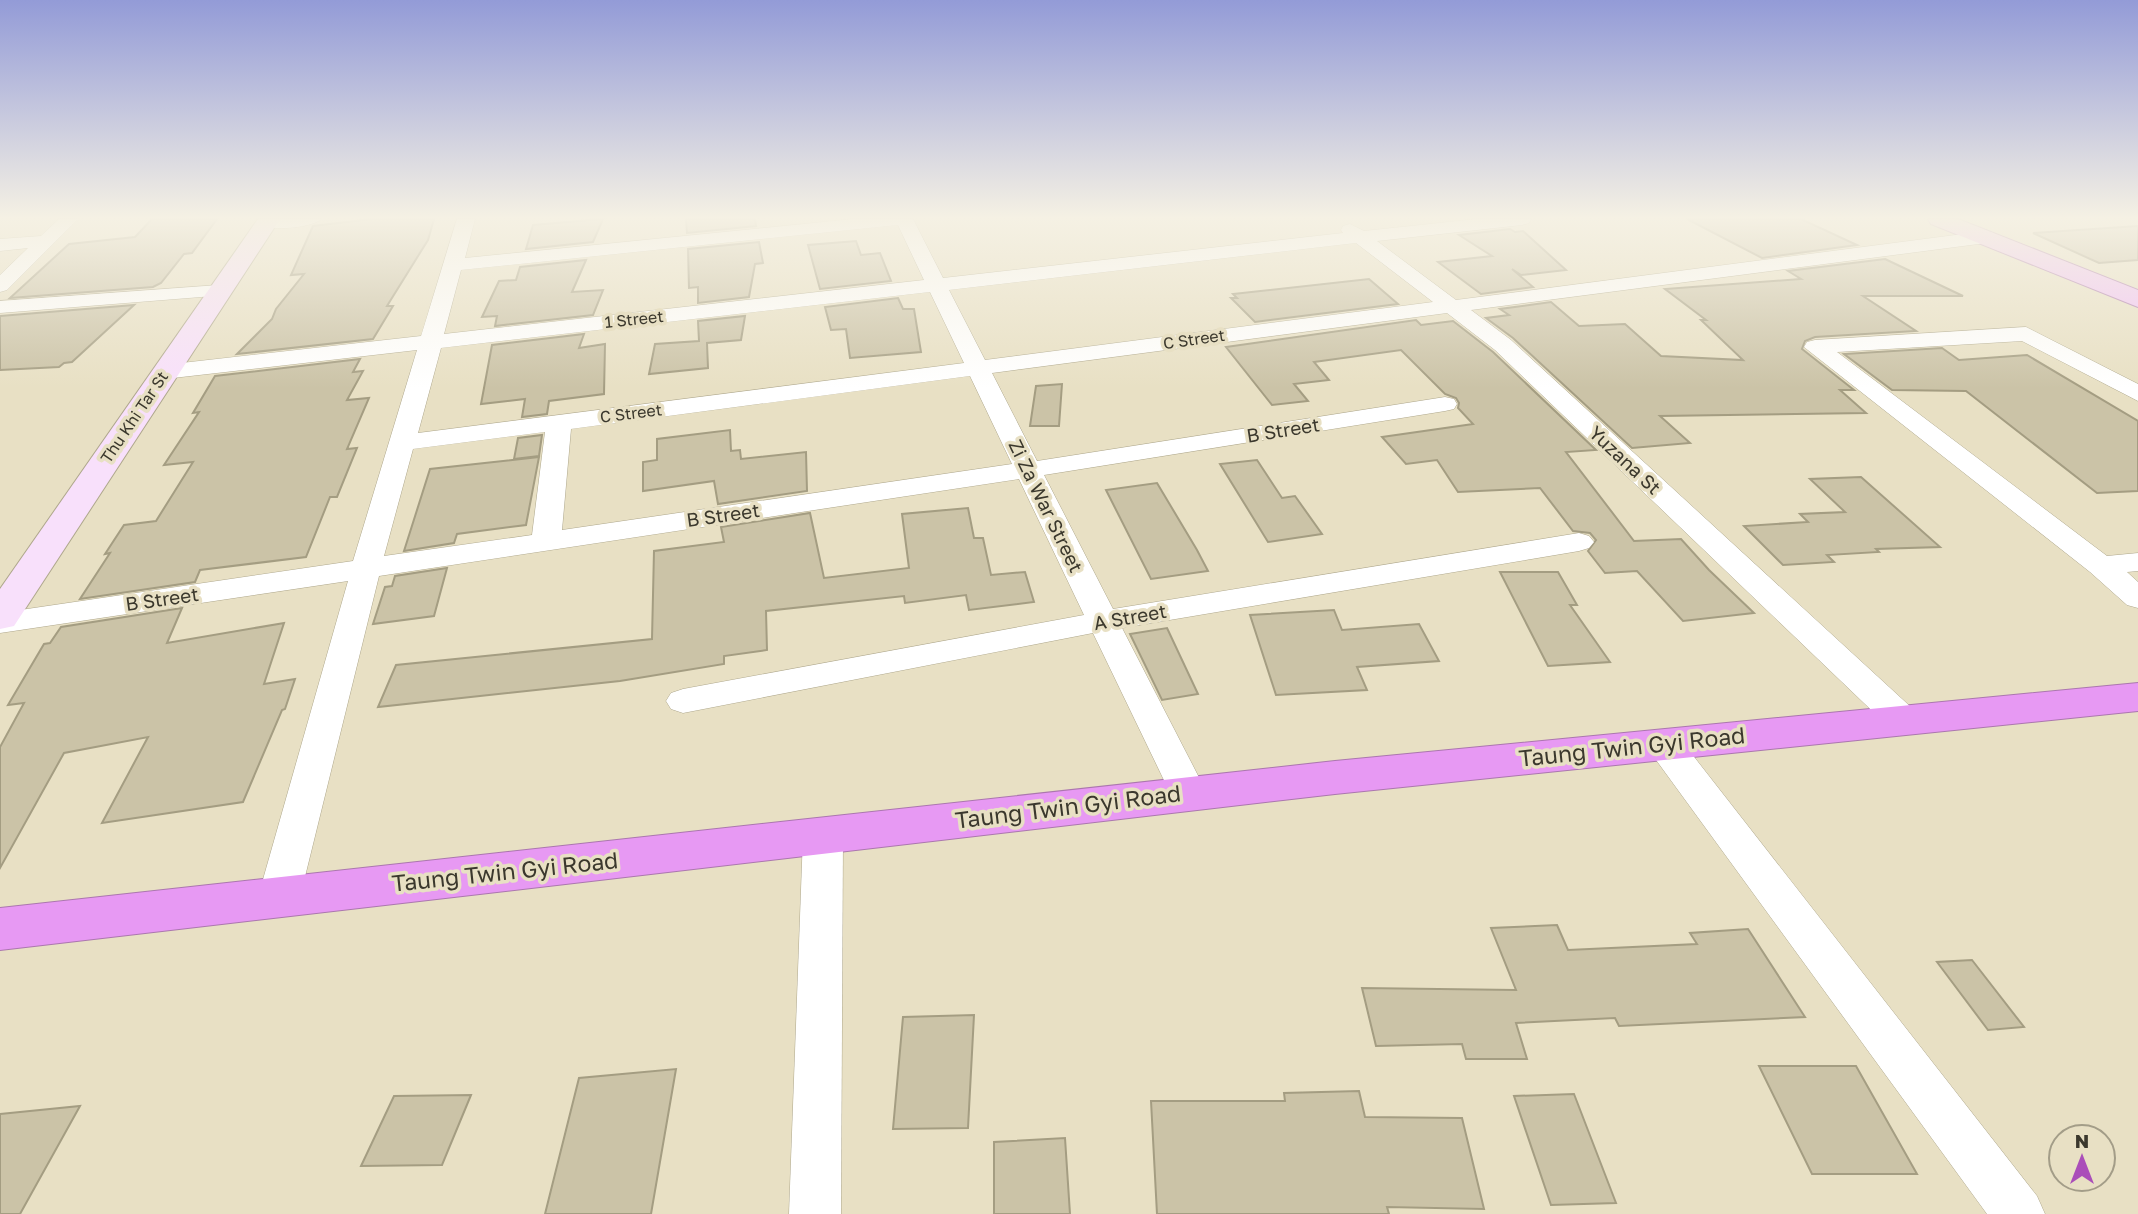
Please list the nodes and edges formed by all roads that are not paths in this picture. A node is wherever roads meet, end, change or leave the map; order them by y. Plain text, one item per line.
1 (230, 276) edge
2 (450, 276) edge
3 (932, 276) edge
4 (1011, 276) edge
5 (1411, 276) edge
6 (1681, 276) edge
7 (2081, 276) edge
8 (936, 284) junction
9 (219, 291) junction
10 (2138, 299) edge
11 (1450, 305) junction
12 (0, 307) edge
13 (431, 342) junction
14 (978, 368) junction
15 (164, 372) junction
16 (2138, 394) edge
17 (1445, 404) dead end
18 (559, 422) junction
19 (402, 443) junction
20 (1028, 470) junction
21 (546, 542) junction
22 (1578, 542) dead end
23 (2138, 562) edge
24 (2101, 566) junction
25 (366, 569) junction
26 (2138, 598) edge
27 (0, 617) edge
28 (1103, 621) junction
29 (0, 623) edge
30 (2138, 697) edge
31 (683, 701) dead end
32 (1901, 718) junction
33 (1664, 744) junction
34 (1188, 793) junction
35 (823, 836) junction
36 (279, 897) junction
37 (0, 929) edge
38 (815, 1214) edge
39 (2019, 1214) edge

1 - 9 street, Thu Khi Tar St
2 - 13 street
3 - 8 street, Zi Za War Street
4 - 8 street, 1 Street
5 - 11 street, Yuzana St
6 - 11 street, C Street
7 - 10 main road
8 - 13 street, 1 Street
8 - 14 street, Zi Za War Street
9 - 12 street
9 - 15 street, Thu Khi Tar St
11 - 14 street, C Street
11 - 32 street, Yuzana St
13 - 15 street, 1 Street
13 - 19 street
14 - 18 street, C Street
14 - 20 street, Zi Za War Street
15 - 27 street, Thu Khi Tar St
16 - 24 street
17 - 20 street, B Street
18 - 19 street, C Street
18 - 21 street
19 - 25 street
20 - 21 street, B Street
20 - 28 street, Zi Za War Street
21 - 25 street, B Street
22 - 28 street, A Street
23 - 24 street
24 - 26 street
25 - 29 street, B Street
25 - 36 street
28 - 31 street, A Street
28 - 34 street, Zi Za War Street
30 - 32 highway, Taung Twin Gyi Road
32 - 33 highway, Taung Twin Gyi Road
33 - 34 highway, Taung Twin Gyi Road
33 - 39 street
34 - 35 highway, Taung Twin Gyi Road
35 - 36 highway, Taung Twin Gyi Road
35 - 38 street
36 - 37 highway, Taung Twin Gyi Road

